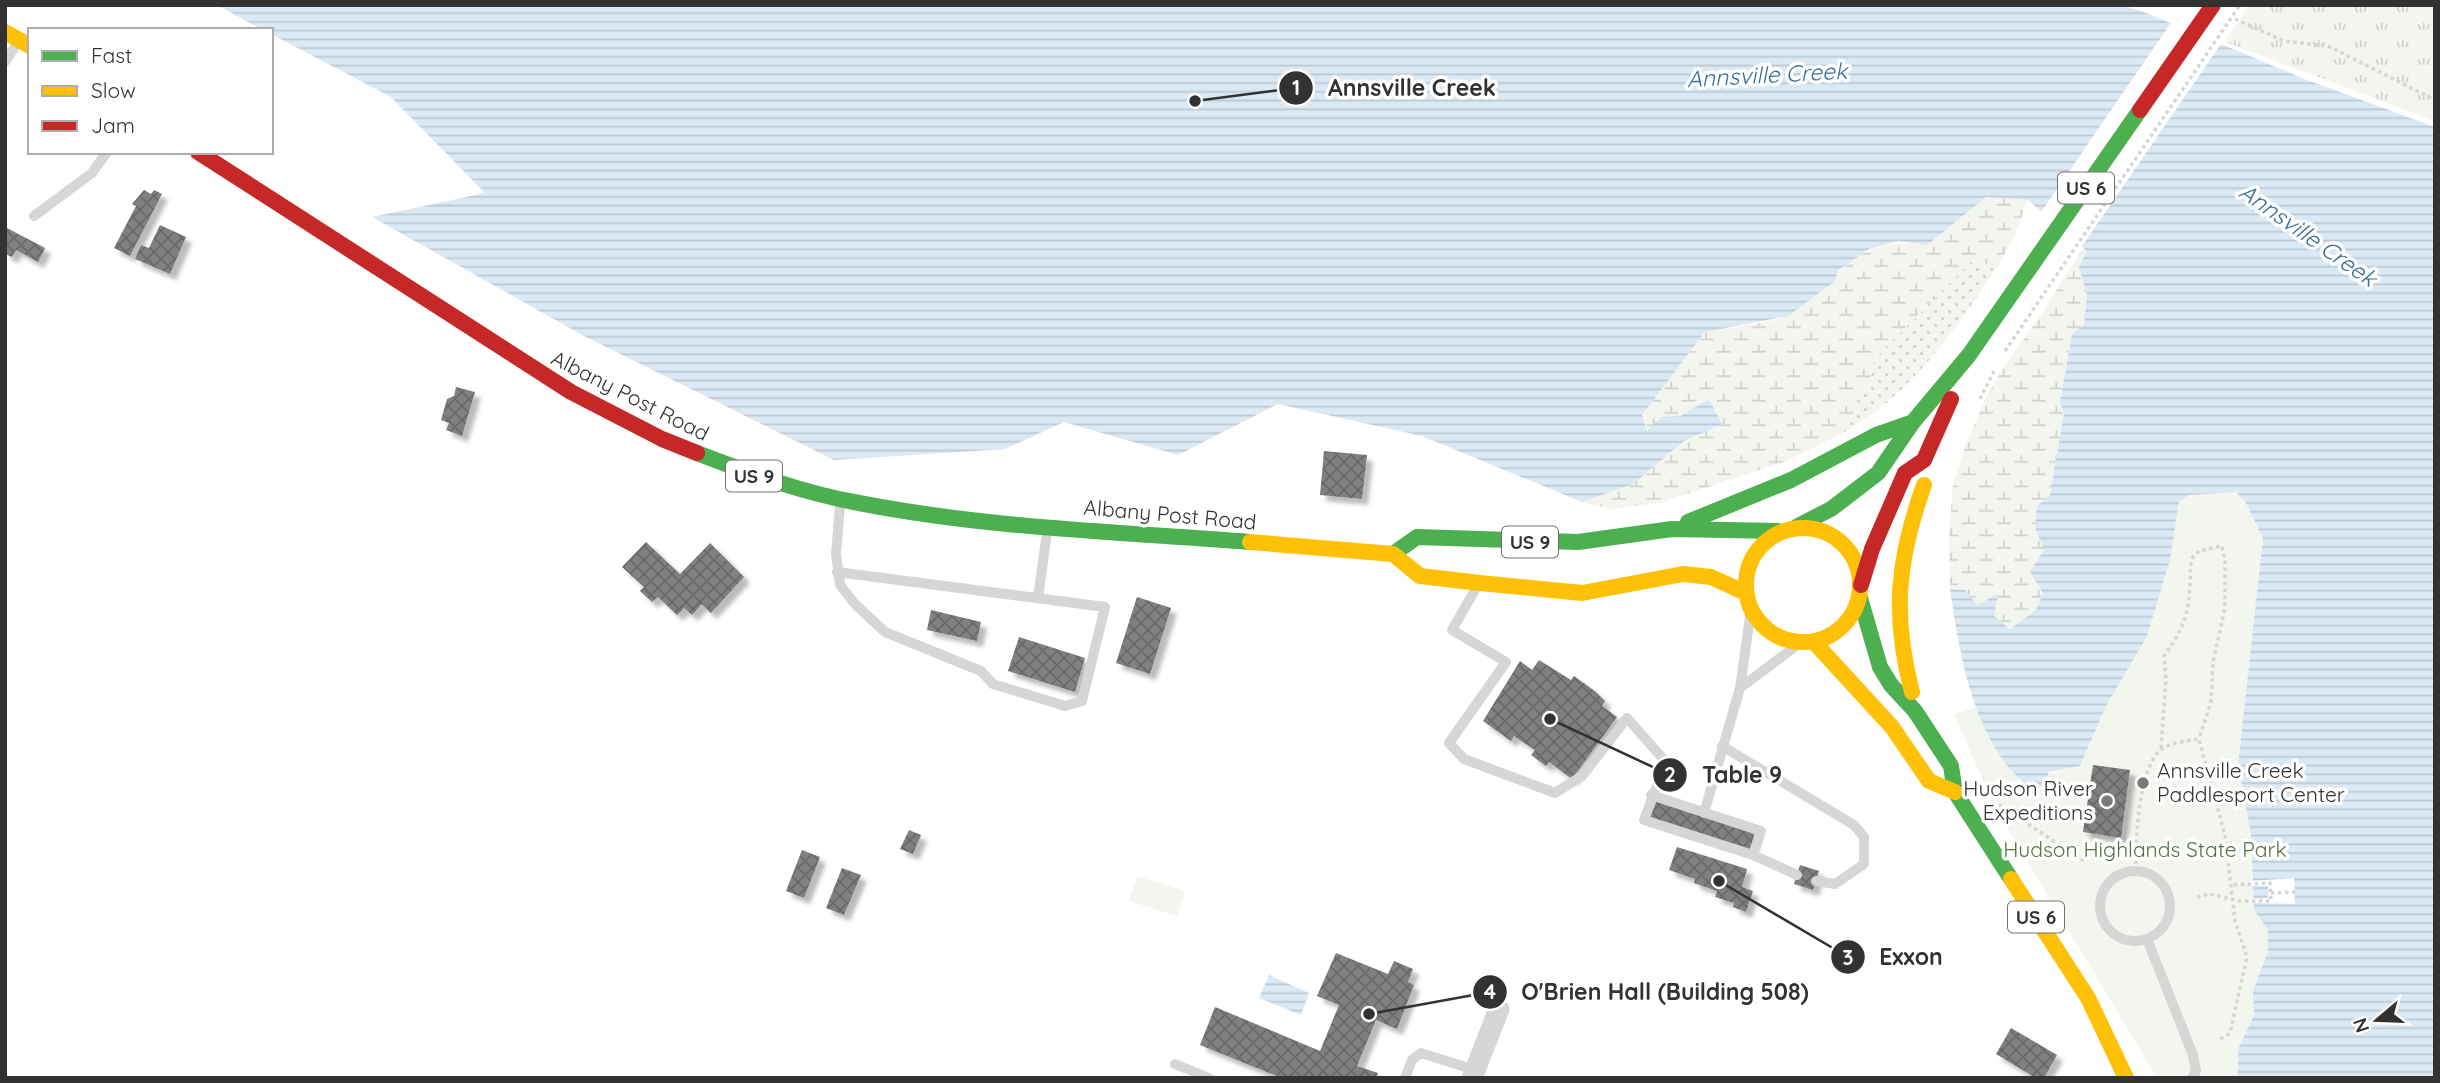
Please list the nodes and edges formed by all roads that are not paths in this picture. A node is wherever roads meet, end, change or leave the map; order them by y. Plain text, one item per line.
1 (2213, 5) edge
2 (18, 39) edge
3 (5, 62) edge
4 (106, 154) edge
5 (201, 154) edge
6 (34, 216) dead end
7 (1969, 355) junction
8 (1913, 422) junction
9 (1924, 460) junction
10 (841, 499) junction
11 (1048, 526) junction
12 (1796, 527) junction
13 (1672, 529) junction
14 (1778, 531) junction
15 (1393, 554) junction
16 (837, 572) junction
17 (1479, 583) junction
18 (1860, 592) junction
19 (1746, 593) junction
20 (1038, 598) junction
21 (1751, 610) junction
22 (1807, 642) junction
23 (1741, 688) junction
24 (1915, 711) junction
25 (1722, 746) junction
26 (1955, 792) junction
27 (1651, 795) junction
28 (1704, 814) junction
29 (1753, 855) junction
30 (1797, 875) dead end
31 (1816, 881) dead end
32 (2147, 939) junction
33 (1499, 1009) dead end
34 (1175, 1064) dead end
35 (1474, 1074) edge
36 (1209, 1078) edge
37 (1405, 1078) edge
38 (2126, 1078) edge
39 (2192, 1078) edge

1 - 7 highway, US 6
2 - 3 lane
4 - 6 lane
5 - 10 highway, Albany Post Road / US 9
7 - 8 highway, US 6
7 - 9 highway, US 6
8 - 12 highway, US 6
8 - 13 highway
9 - 18 highway, US 6
9 - 24 highway, US 6
10 - 11 highway, Albany Post Road / US 9
10 - 16 lane
11 - 15 highway, Albany Post Road / US 9
11 - 20 lane
12 - 14 highway, US 6
12 - 18 highway
13 - 14 highway
13 - 15 highway, US 9
14 - 19 highway
15 - 17 highway, US 9
16 - 20 lane
16 - 20 lane
17 - 19 highway, US 9
17 - 27 lane
18 - 22 highway, US 6
18 - 24 highway, US 6
19 - 21 highway
21 - 22 highway
21 - 23 lane
22 - 23 lane
22 - 26 highway, US 6
23 - 25 lane
24 - 26 highway, US 6
25 - 28 lane
25 - 31 lane
26 - 38 highway, US 6
27 - 28 lane
27 - 29 lane
28 - 29 lane
29 - 30 lane
32 - 32 lane
32 - 39 lane
33 - 35 street
34 - 36 lane
35 - 37 lane

